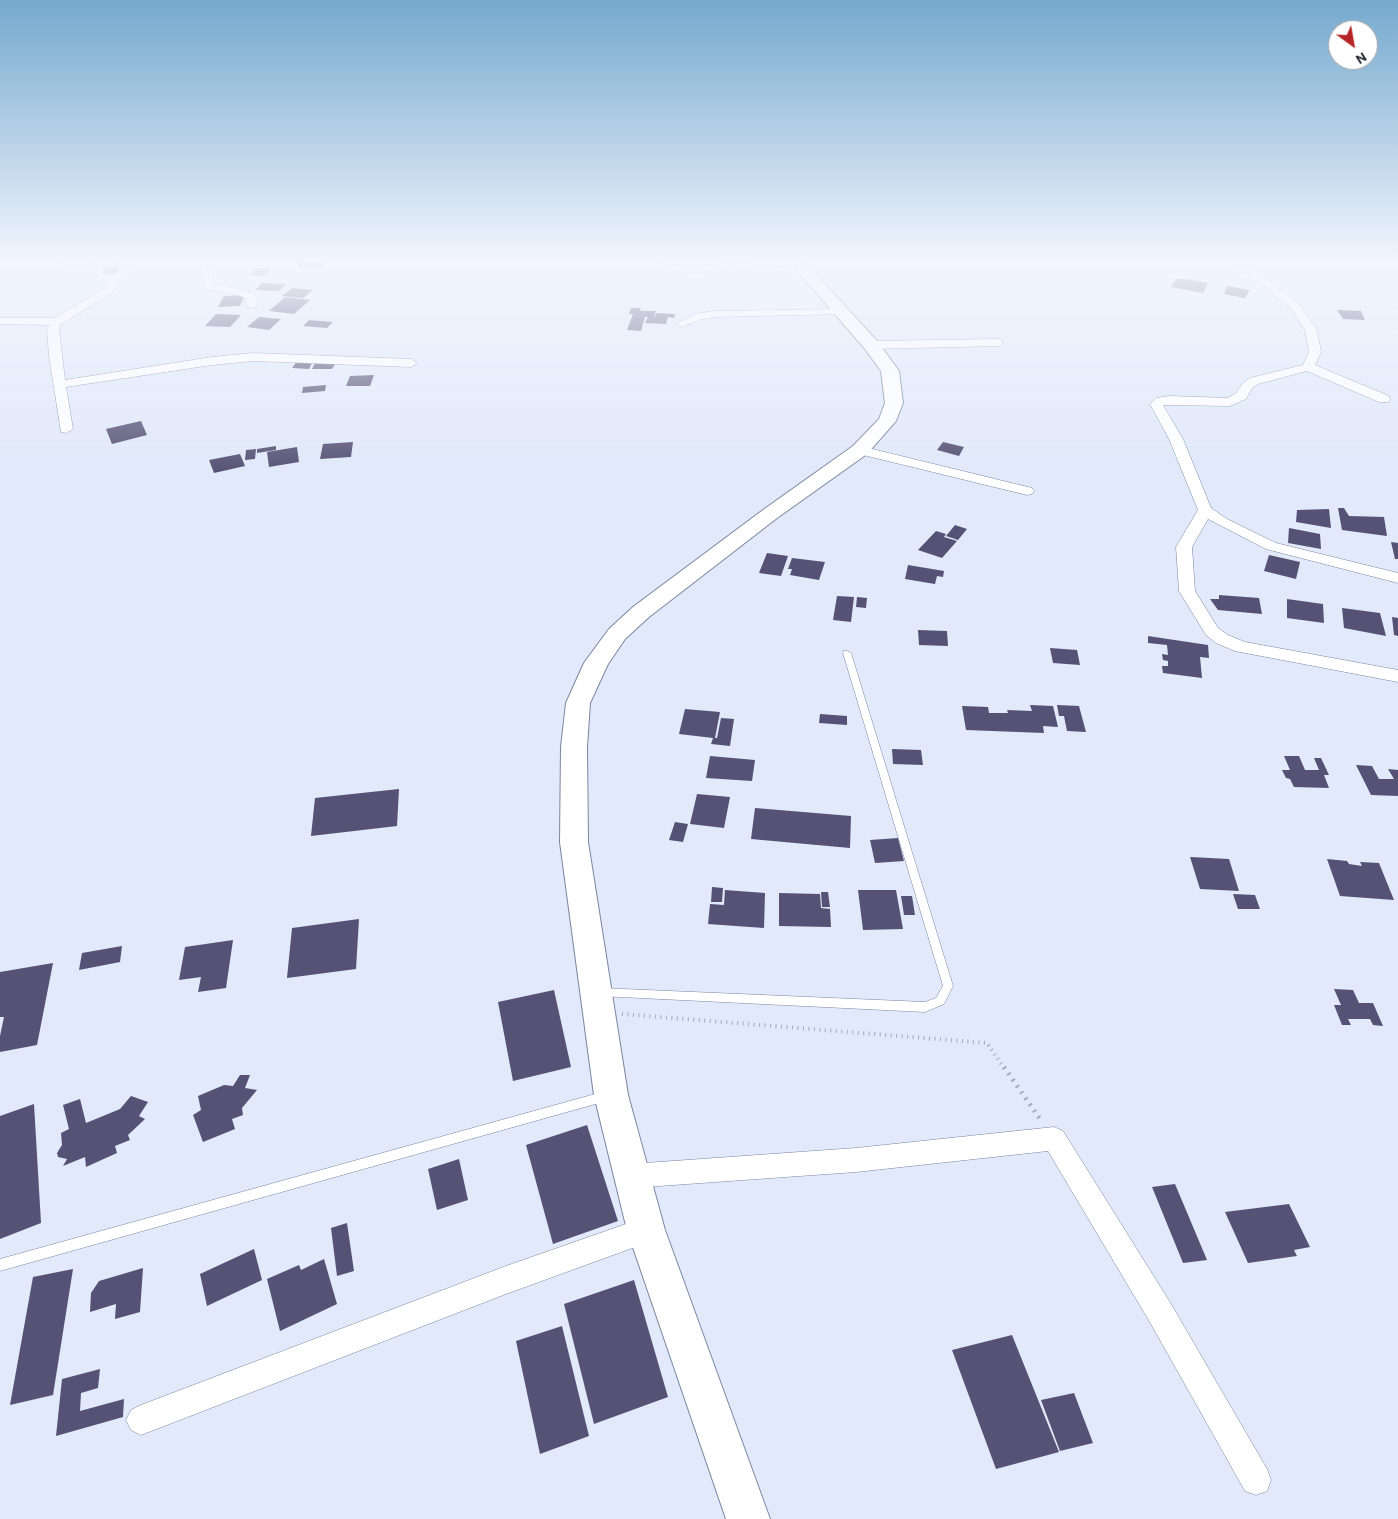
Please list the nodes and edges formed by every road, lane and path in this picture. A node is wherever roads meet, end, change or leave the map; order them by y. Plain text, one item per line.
1 (53, 332) edge
2 (860, 332) edge
3 (1311, 332) edge
4 (997, 343) dead end
5 (872, 345) junction
6 (411, 363) dead end
7 (1308, 367) junction
8 (60, 384) junction
9 (1384, 400) dead end
10 (66, 429) dead end
11 (860, 450) junction
12 (1026, 491) dead end
13 (1205, 510) junction
14 (1398, 578) edge
15 (847, 653) dead end
16 (1398, 676) edge
17 (597, 1002) junction
18 (611, 1095) junction
19 (1054, 1139) junction
20 (631, 1176) junction
21 (646, 1230) junction
22 (0, 1265) edge
23 (141, 1420) dead end
24 (1256, 1480) dead end
25 (748, 1519) edge

1 - 8 street
2 - 5 street
3 - 7 street
4 - 5 street
5 - 11 street
6 - 8 street
7 - 9 street
7 - 13 street
8 - 10 street
11 - 12 street
11 - 17 street
13 - 14 street
13 - 16 street
15 - 17 lane
17 - 18 street
17 - 19 path
18 - 20 street
18 - 22 lane
19 - 20 street
19 - 24 street
20 - 21 street
21 - 23 street
21 - 25 street

